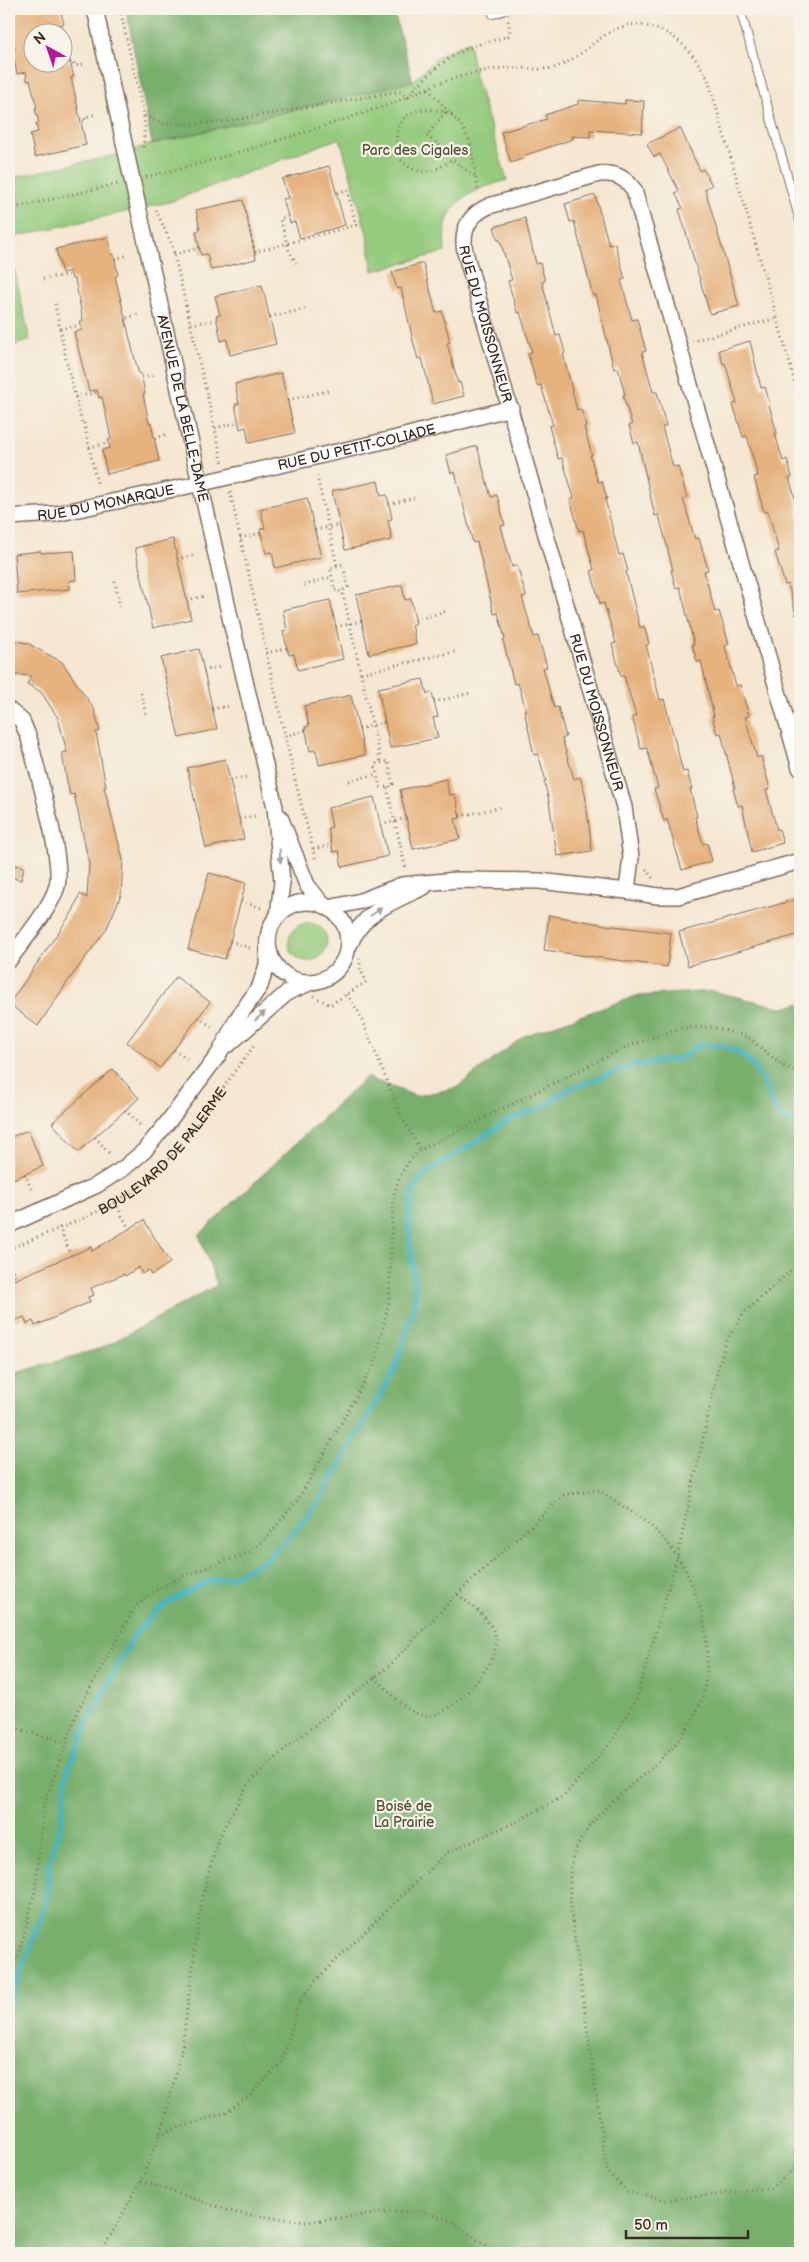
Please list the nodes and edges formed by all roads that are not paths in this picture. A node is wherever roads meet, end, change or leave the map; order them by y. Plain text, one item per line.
1 (95, 9) edge
2 (492, 9) edge
3 (508, 9) edge
4 (740, 9) edge
5 (800, 222) edge
6 (510, 408) junction
7 (202, 483) junction
8 (9, 517) edge
9 (9, 710) edge
10 (800, 768) edge
11 (275, 807) junction
12 (800, 861) edge
13 (435, 882) junction
14 (627, 891) junction
15 (326, 906) junction
16 (278, 916) junction
17 (268, 939) junction
18 (348, 950) junction
19 (9, 960) edge
20 (309, 983) junction
21 (219, 1054) junction
22 (9, 1224) edge

1 - 7 street, AVENUE DE LA BELLE-DAME, bridge
2 - 3 lane
4 - 5 lane
6 - 7 street, RUE DU PETIT-COLIADE
6 - 10 street, RUE DU MOISSONNEUR
6 - 14 street, RUE DU MOISSONNEUR
7 - 8 street, RUE DU MONARQUE
7 - 11 street, AVENUE DE LA BELLE-DAME
9 - 19 street
11 - 15 street, AVENUE DE LA BELLE-DAME
11 -> 16 street, AVENUE DE LA BELLE-DAME
12 - 14 street
13 - 14 street
13 - 15 street
18 -> 13 street
15 - 16 street
15 - 18 street
16 - 17 street
17 - 20 street
17 - 21 street, BOULEVARD DE PALERME
18 - 20 street
21 -> 20 street, BOULEVARD DE PALERME
21 - 22 street, BOULEVARD DE PALERME

